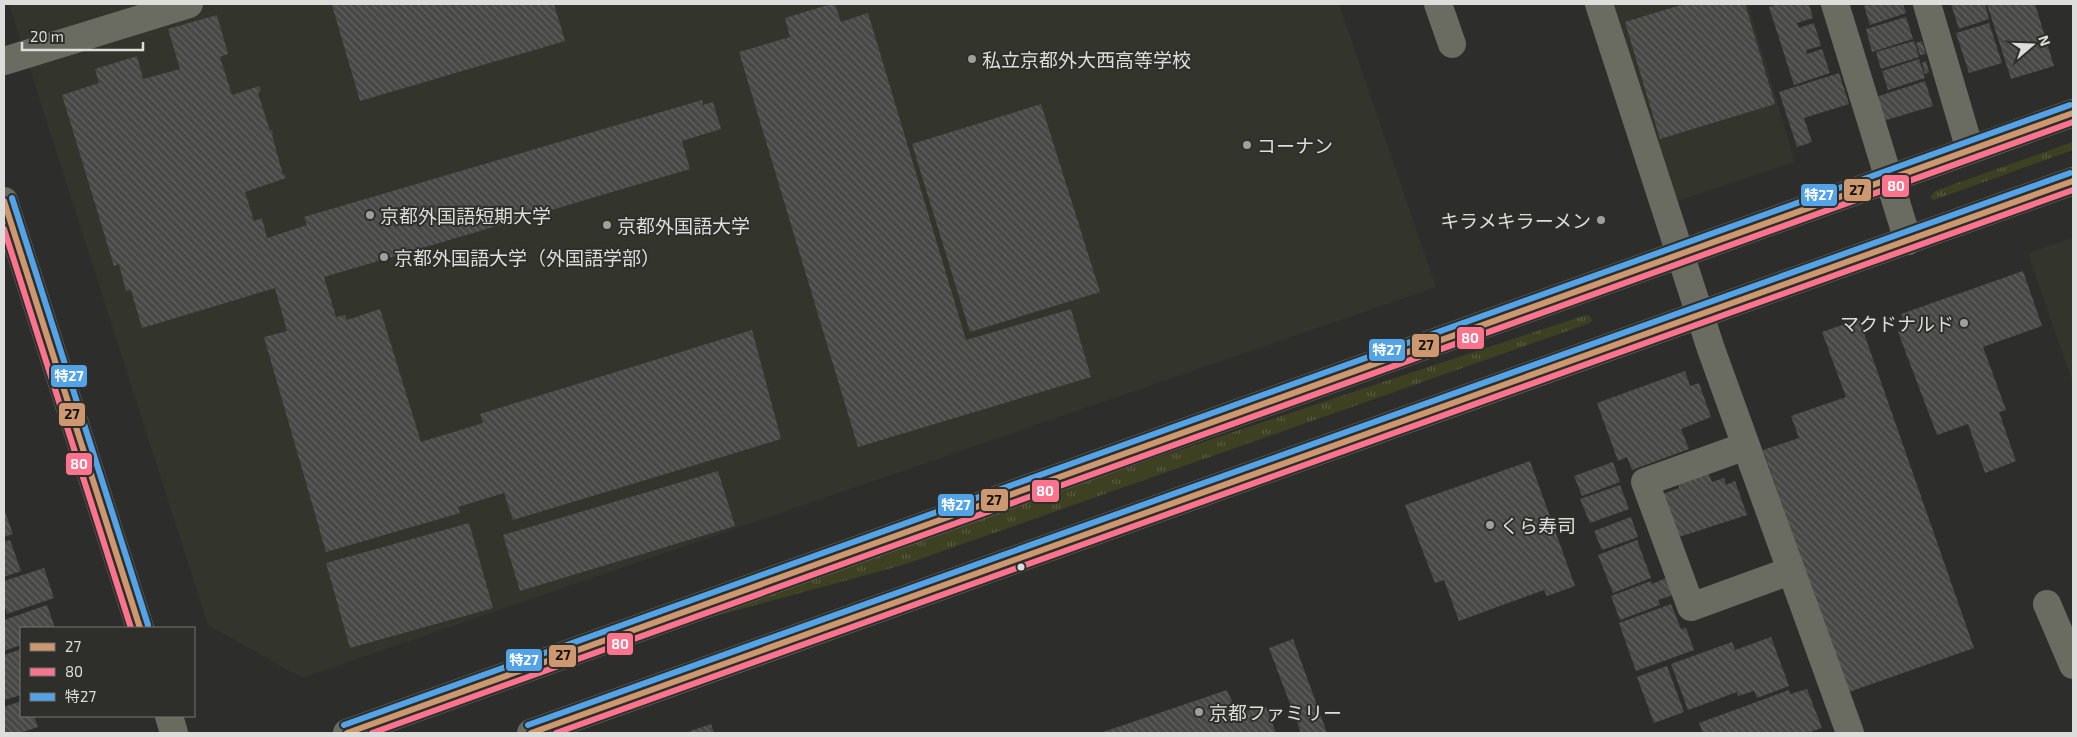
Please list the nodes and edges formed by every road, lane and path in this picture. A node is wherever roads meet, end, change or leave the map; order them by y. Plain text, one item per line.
1 (189, 4) edge
2 (1438, 4) edge
3 (1598, 4) edge
4 (1835, 4) edge
5 (1928, 4) edge
6 (1452, 44) dead end
7 (4, 61) edge
8 (2073, 113) edge
9 (1970, 150) junction
10 (1889, 180) junction
11 (2073, 181) edge
12 (4, 201) edge
13 (1908, 241) junction
14 (1679, 255) junction
15 (1700, 315) junction
16 (1746, 446) junction
17 (1790, 572) junction
18 (2047, 604) dead end
19 (140, 627) edge
20 (2073, 665) edge
21 (168, 717) edge
22 (174, 733) edge
23 (347, 733) edge
24 (531, 733) edge
25 (1850, 733) edge

1 - 7 street
2 - 6 street
3 - 14 street
4 - 10 street
5 - 9 street
8 - 9 street
9 - 10 street
10 - 13 street
10 - 14 street
11 - 13 street
12 - 19 main road
13 - 15 street
14 - 15 street
14 - 23 street
15 - 16 street
15 - 24 street
16 - 17 street
16 - 17 street
17 - 25 street
18 - 20 street
21 - 22 main road

